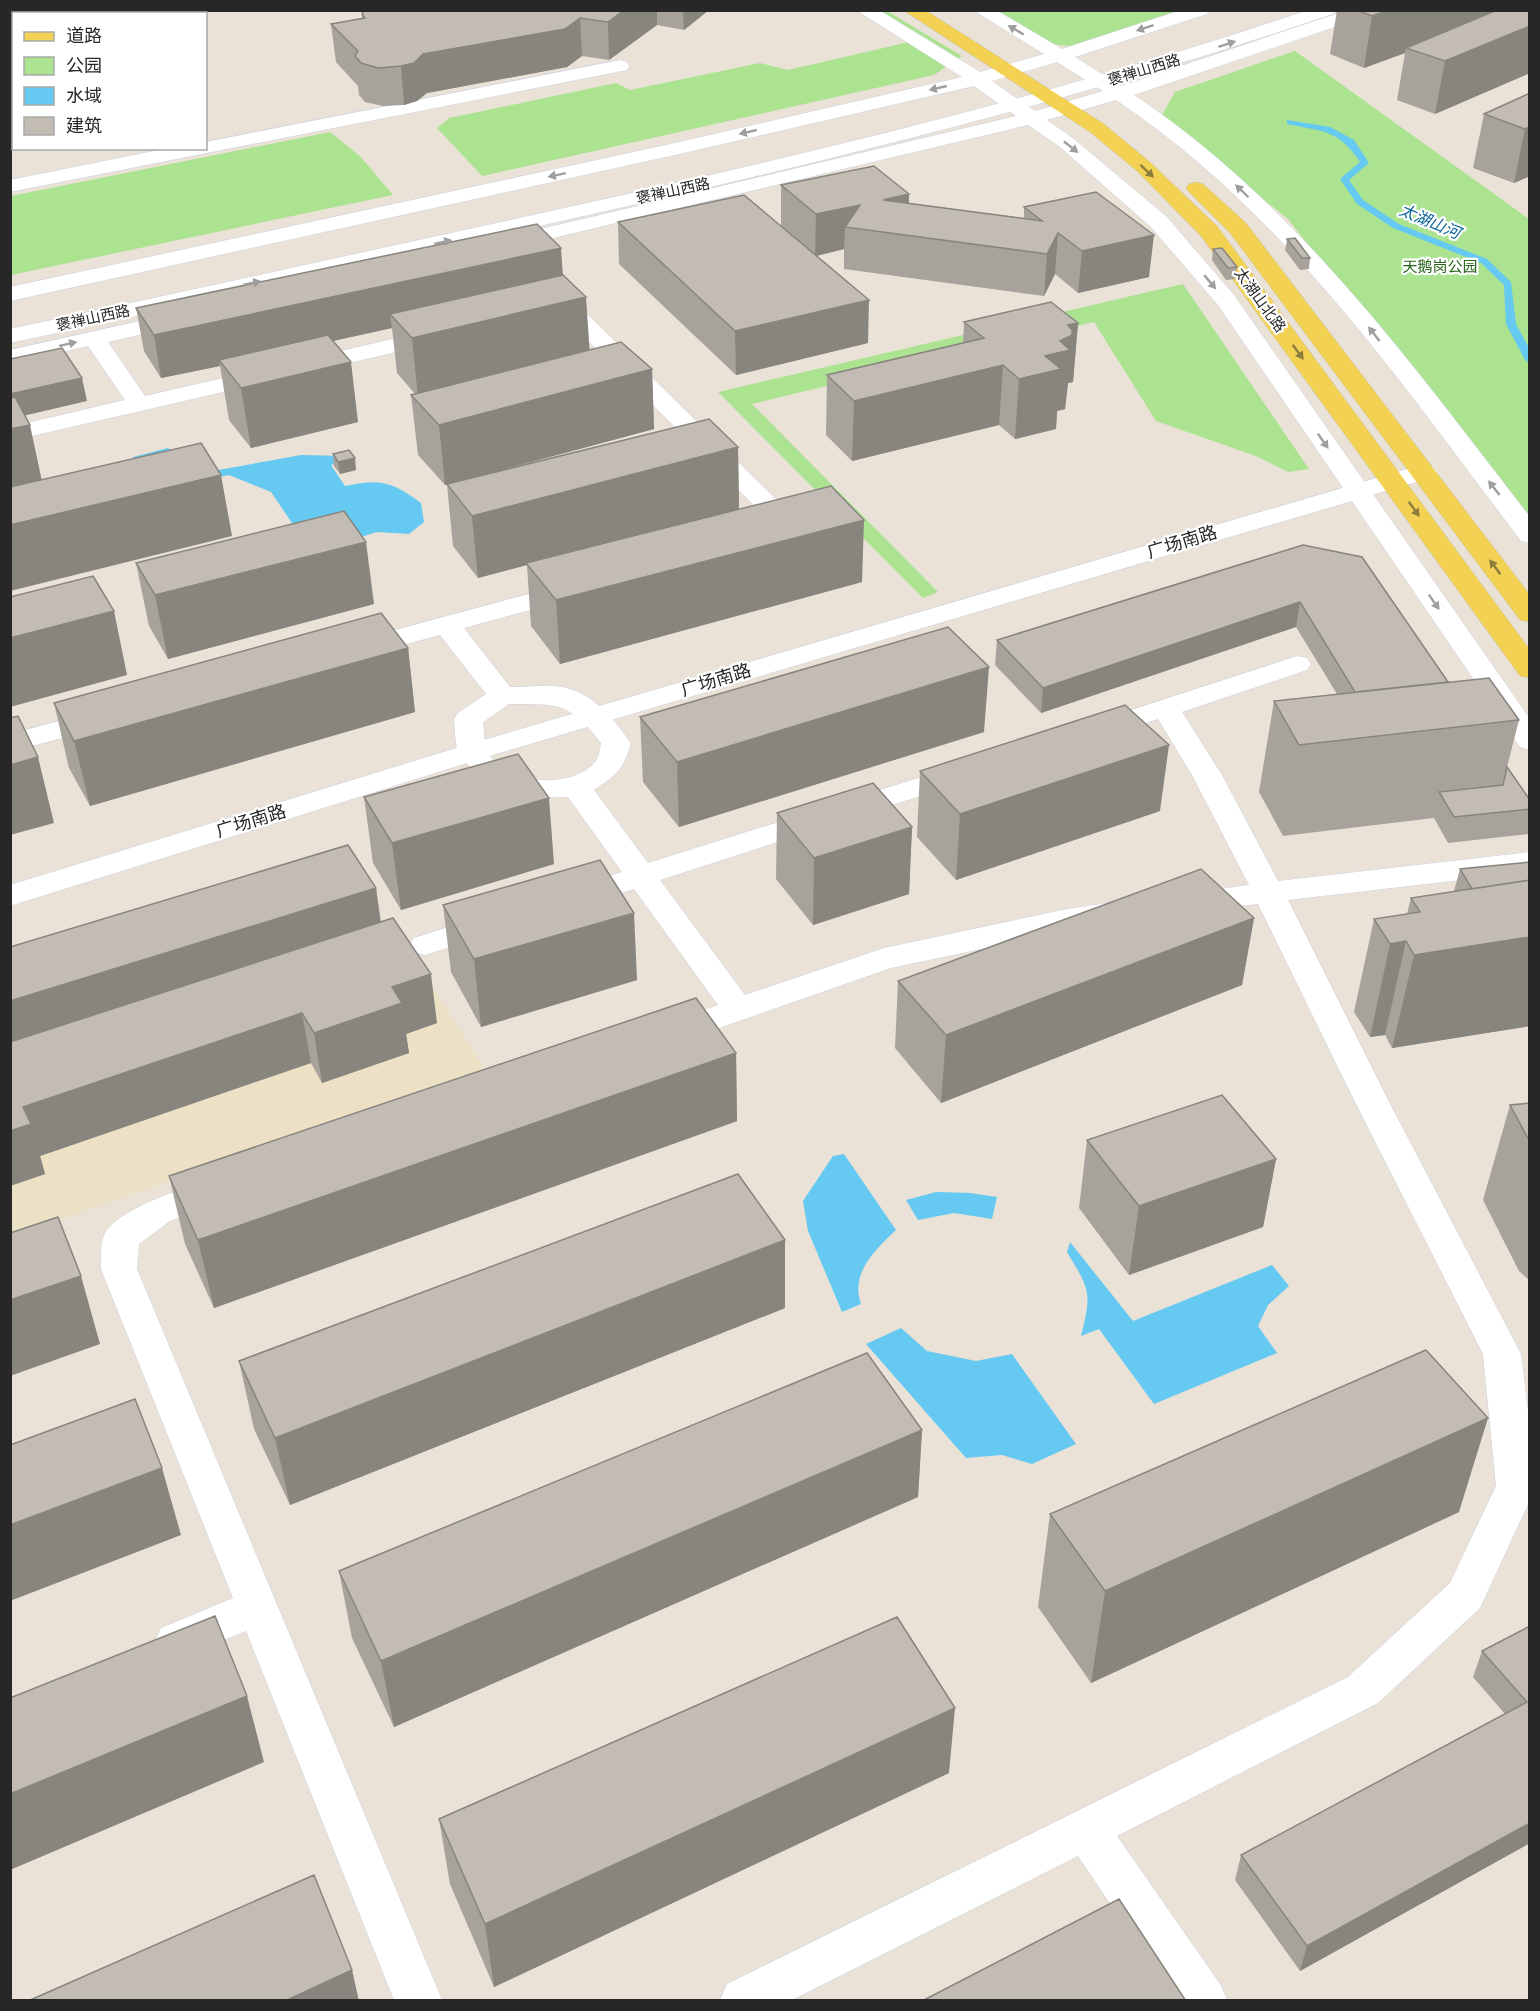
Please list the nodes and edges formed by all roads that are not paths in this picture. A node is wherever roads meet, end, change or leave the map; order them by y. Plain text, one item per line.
1 (865, 10) edge
2 (912, 10) edge
3 (942, 10) edge
4 (982, 10) edge
5 (1201, 10) edge
6 (1277, 10) edge
7 (1327, 10) edge
8 (1367, 10) edge
9 (1059, 56) junction
10 (1031, 64) junction
11 (620, 66) dead end
12 (1009, 70) junction
13 (977, 79) junction
14 (1075, 90) junction
15 (1016, 107) junction
16 (207, 147) edge
17 (194, 150) edge
18 (10, 186) edge
19 (10, 294) edge
20 (525, 316) edge
21 (10, 318) edge
22 (454, 332) edge
23 (10, 336) edge
24 (94, 338) junction
25 (10, 357) edge
26 (139, 404) junction
27 (10, 434) edge
28 (1424, 472) junction
29 (1393, 480) junction
30 (1357, 491) junction
31 (1530, 535) edge
32 (756, 540) edge
33 (595, 584) edge
34 (1530, 614) edge
35 (446, 624) junction
36 (332, 656) edge
37 (1297, 664) dead end
38 (1530, 670) edge
39 (502, 696) junction
40 (1166, 709) junction
41 (125, 712) edge
42 (595, 716) junction
43 (1064, 741) edge
44 (1530, 741) edge
45 (10, 743) edge
46 (473, 752) junction
47 (984, 767) edge
48 (577, 788) junction
49 (1530, 862) edge
50 (641, 876) junction
51 (1268, 891) junction
52 (10, 896) edge
53 (550, 905) edge
54 (516, 916) edge
55 (425, 945) dead end
56 (738, 1009) junction
57 (637, 1044) edge
58 (246, 1181) edge
59 (257, 1607) junction
60 (139, 1655) edge
61 (1086, 1829) junction
62 (418, 2001) edge
63 (744, 2001) edge
64 (1203, 2001) edge

1 - 13 street
2 - 12 main road, 太湖山北路
3 - 10 main road, 太湖山北路
9 -> 4 street
5 -> 9 street
6 - 14 street, 褒禅山西路
14 -> 7 street, 褒禅山西路
8 - 14 street
9 - 10 street
9 - 14 street
10 - 12 street
10 - 14 main road, 太湖山北路
11 - 16 street
12 - 13 street
12 - 14 main road, 太湖山北路
13 - 15 street
13 -> 19 street
14 - 15 street, 褒禅山西路
14 - 28 main road, 太湖山北路
14 -> 29 main road, 太湖山北路
31 -> 14 street
15 - 21 street, 褒禅山西路
23 -> 15 street, 褒禅山西路
15 - 24 street
15 -> 30 street
17 - 18 street
20 - 32 street
22 - 26 street
25 -> 24 street
24 - 26 street
26 - 27 street
28 - 29 street, 广场南路
34 -> 28 main road, 太湖山北路
29 - 30 street, 广场南路
29 -> 38 main road, 太湖山北路
30 - 42 street, 广场南路
30 -> 44 street
33 - 35 street
35 - 36 street
35 - 39 street
37 - 40 street
39 - 42 street
39 - 46 street
40 - 43 street
40 - 51 street
41 - 45 street
42 - 46 street, 广场南路
42 - 48 street
46 - 48 street
46 - 52 street, 广场南路
47 - 50 street
48 - 50 street
49 - 51 street
50 - 53 street
50 - 56 street
51 - 56 street
51 - 61 street
54 - 55 street
56 - 57 street
58 - 59 street
59 - 60 street
59 - 62 street
61 - 63 street
61 - 64 street

